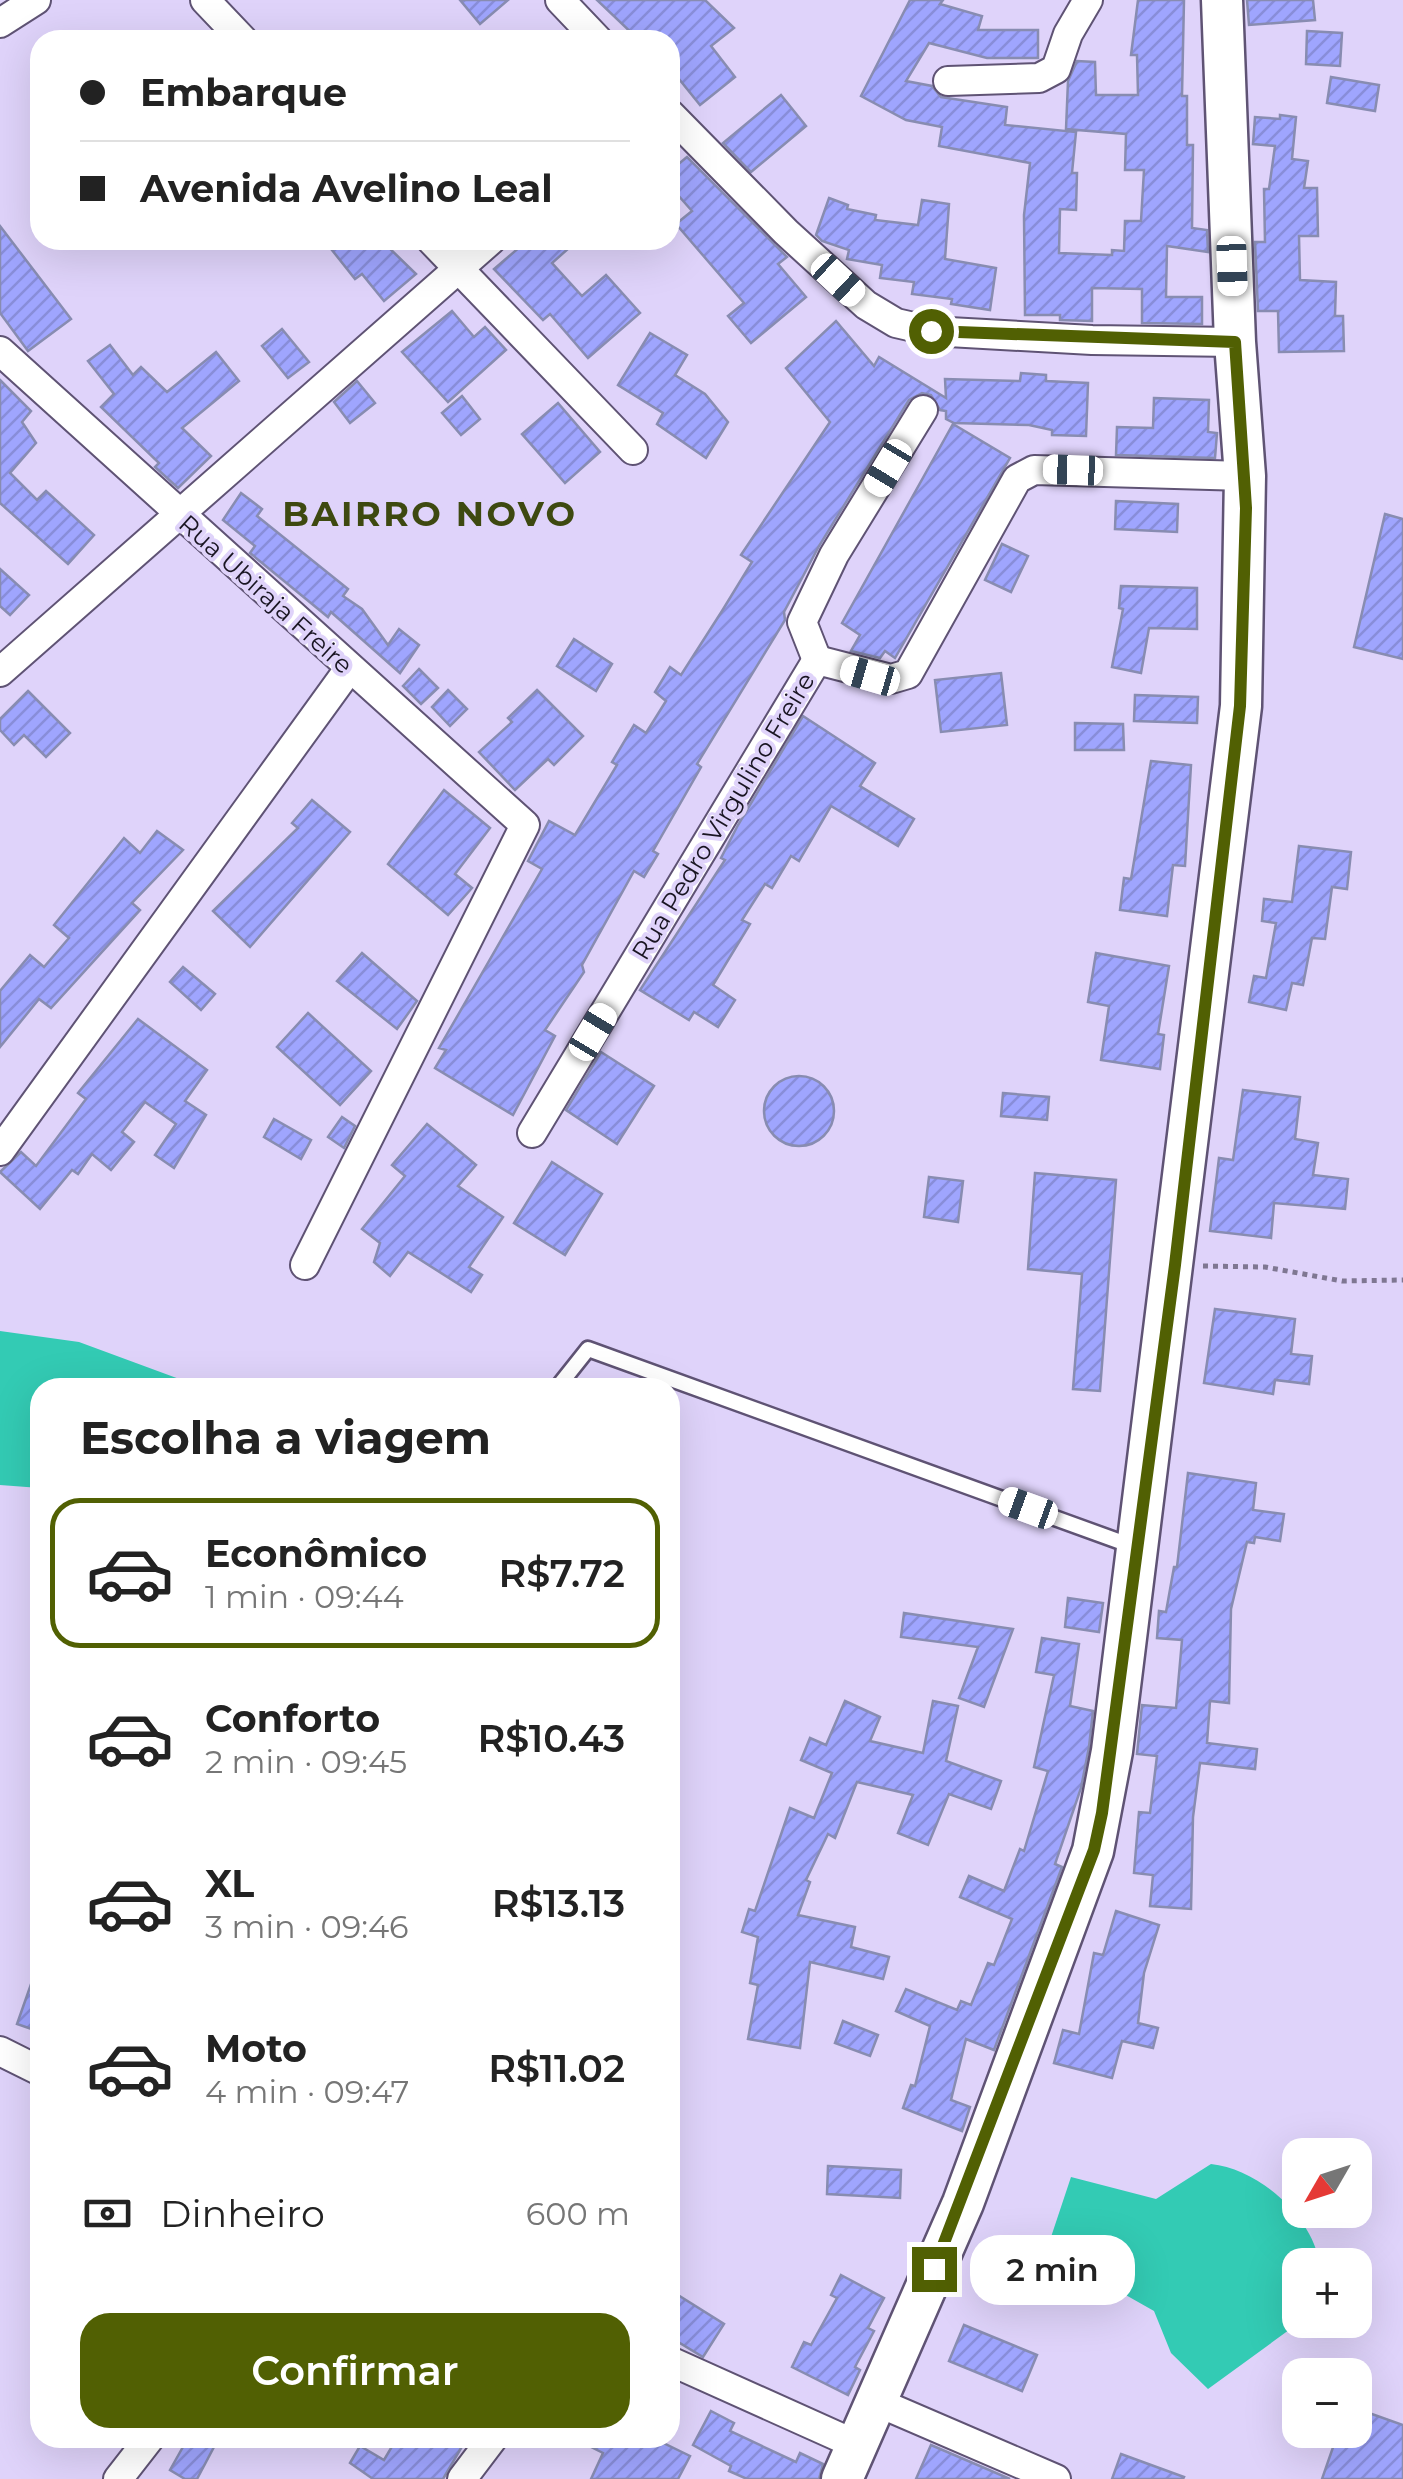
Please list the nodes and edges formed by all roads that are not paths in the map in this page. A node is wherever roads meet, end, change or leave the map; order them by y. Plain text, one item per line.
1 (36, 0) edge
2 (205, 0) edge
3 (560, 0) edge
4 (1088, 0) edge
5 (1222, 0) edge
6 (0, 23) edge
7 (234, 30) edge
8 (588, 30) edge
9 (948, 81) dead end
10 (680, 124) edge
11 (439, 250) edge
12 (479, 250) edge
13 (457, 269) junction
14 (1235, 342) junction
15 (0, 351) edge
16 (923, 410) dead end
17 (633, 450) dead end
18 (1246, 476) junction
19 (178, 516) junction
20 (816, 660) junction
21 (348, 669) junction
22 (0, 672) edge
23 (532, 1133) dead end
24 (0, 1150) edge
25 (304, 1265) dead end
26 (565, 1378) edge
27 (668, 1378) edge
28 (680, 1382) edge
29 (1138, 1548) junction
30 (0, 2051) edge
31 (30, 2066) edge
32 (680, 2366) edge
33 (877, 2402) junction
34 (142, 2448) edge
35 (485, 2448) edge
36 (850, 2462) edge
37 (118, 2479) edge
38 (462, 2479) edge
39 (1056, 2479) edge

1 - 6 street
2 - 7 street
3 - 8 street
4 - 9 street
5 - 14 main road
10 - 14 street
11 - 13 street
12 - 13 street
13 - 17 street
13 - 19 street
14 - 18 main road
15 - 19 street, Rua Ubiraja Freire
16 - 20 street
18 - 20 street, Rua Pedro Virgulino Freire
18 - 29 main road
19 - 21 street, Rua Ubiraja Freire
19 - 22 street
20 - 23 street, Rua Pedro Virgulino Freire
21 - 24 street
21 - 25 street, Rua Ubiraja Freire
26 - 27 lane
28 - 29 lane
29 - 33 main road
30 - 31 street
32 - 36 street
33 - 36 main road
33 - 39 street
34 - 37 street
35 - 38 street

